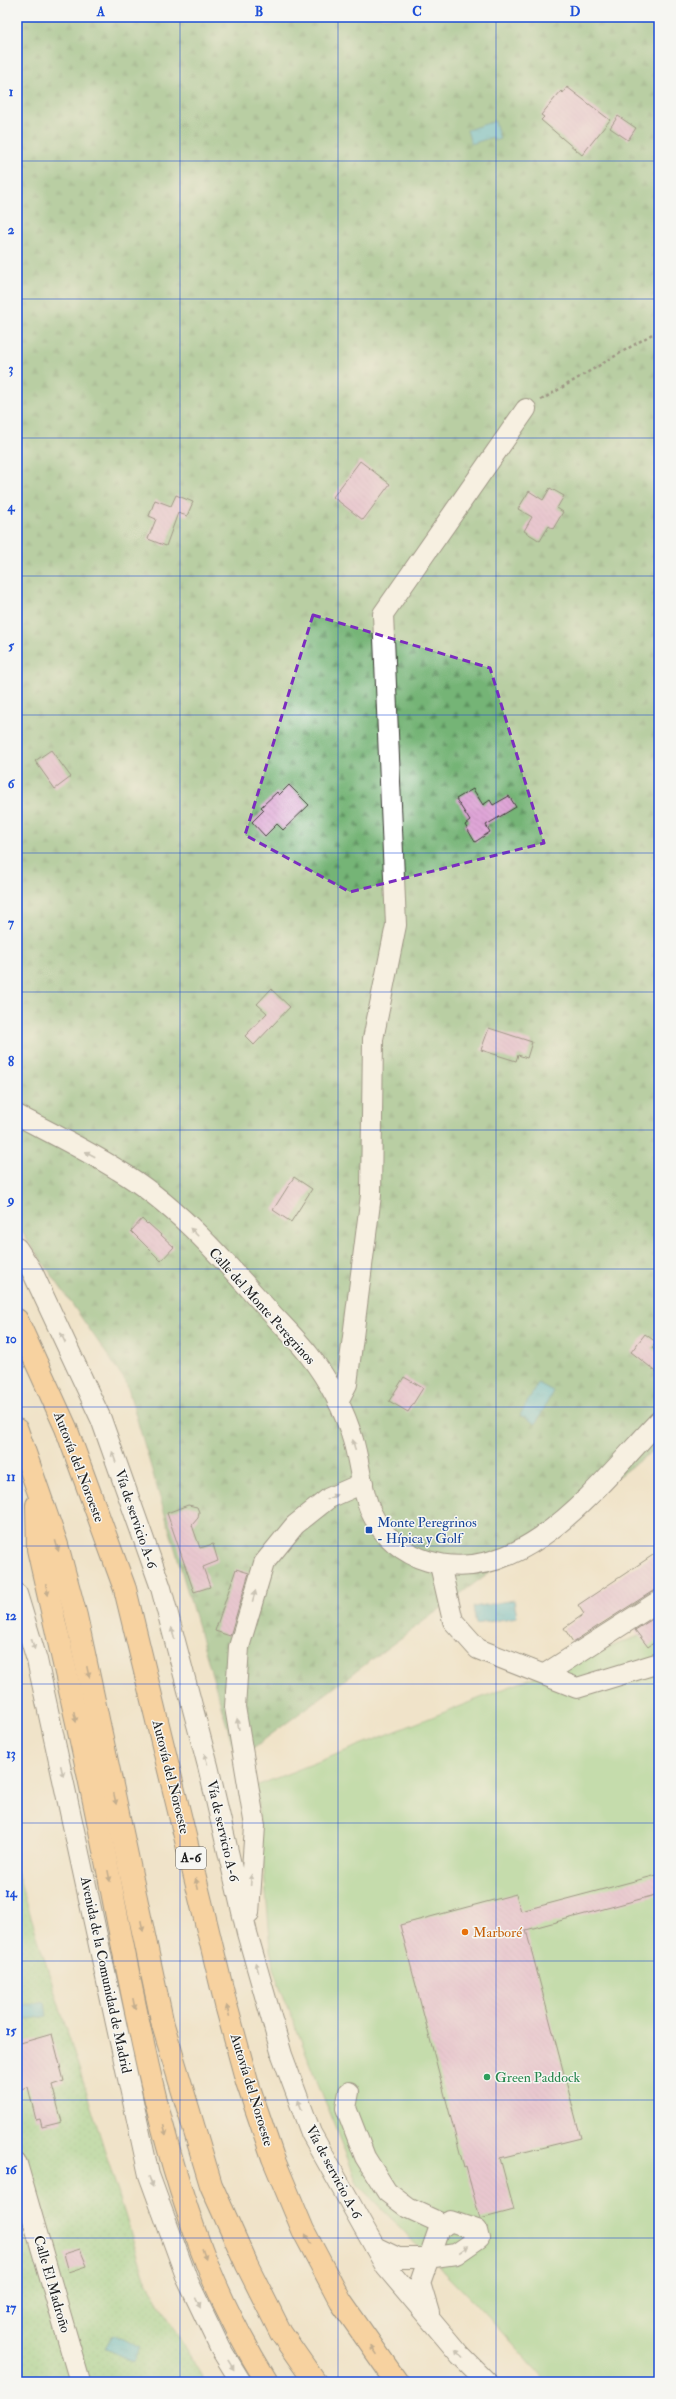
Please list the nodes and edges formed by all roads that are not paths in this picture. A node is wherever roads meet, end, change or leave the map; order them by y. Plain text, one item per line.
1 (526, 409) road end
2 (17, 1115) edge
3 (17, 1248) edge
4 (17, 1320) edge
5 (338, 1401) junction
6 (657, 1427) edge
7 (17, 1430) edge
8 (37, 1482) junction
9 (363, 1483) junction
10 (440, 1564) junction
11 (17, 1594) edge
12 (659, 1601) edge
13 (659, 1662) edge
14 (545, 1674) junction
15 (247, 1933) junction
16 (348, 2092) dead end
17 (17, 2164) edge
18 (445, 2225) junction
19 (375, 2247) junction
20 (427, 2258) junction
21 (432, 2322) junction
22 (80, 2382) edge
23 (241, 2382) edge
24 (267, 2382) edge
25 (315, 2382) edge
26 (396, 2382) edge
27 (487, 2382) edge

1 - 5 street
5 -> 2 street, Calle del Monte Peregrinos
15 -> 3 street, Vía de servicio A-6
26 -> 4 highway, Autovía del Noroeste / A-6
9 -> 5 street, Calle del Monte Peregrinos
6 - 10 street, Calle del Monte Peregrinos
7 - 8 highway
8 -> 24 highway
8 -> 25 highway
9 - 10 street, Calle del Monte Peregrinos
15 -> 9 street
10 - 14 street
11 -> 23 street, Avenida de la Comunidad de Madrid
12 - 14 street
13 - 14 street
19 -> 15 street, Vía de servicio A-6
16 - 18 street
17 - 22 street, Calle El Madroño
18 - 20 street
20 -> 18 street
19 - 20 street
19 - 21 street, Vía de servicio A-6
20 - 21 street
27 -> 21 street, Vía de servicio A-6

